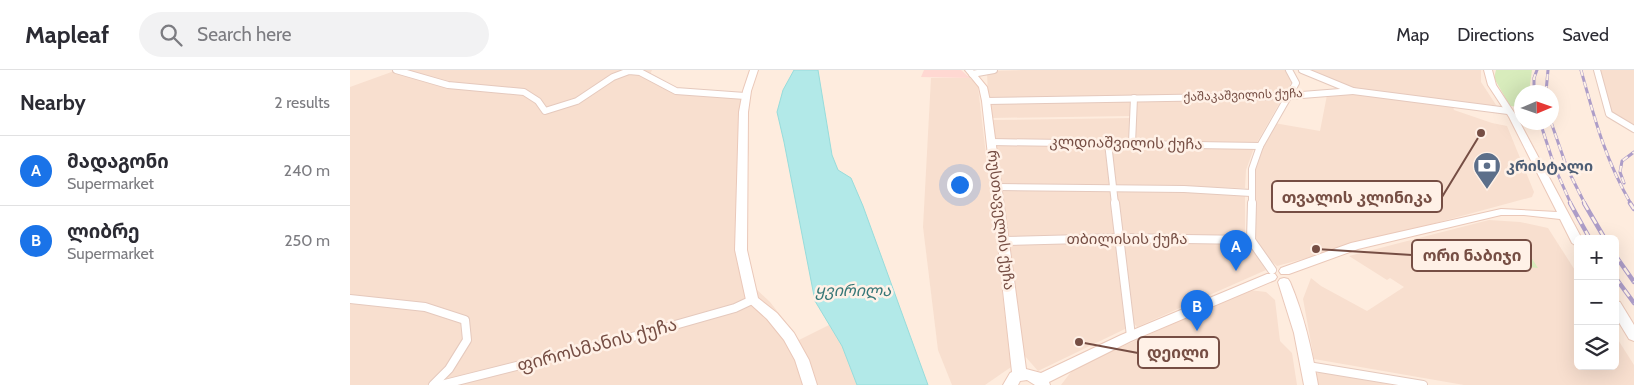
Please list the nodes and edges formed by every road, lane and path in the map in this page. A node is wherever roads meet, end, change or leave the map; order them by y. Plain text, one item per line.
1 (396, 70) edge
2 (754, 70) edge
3 (994, 70) edge
4 (1289, 70) edge
5 (1302, 70) edge
6 (1488, 70) edge
7 (1596, 70) edge
8 (971, 72) edge
9 (1352, 91) junction
10 (745, 96) junction
11 (1289, 96) junction
12 (1134, 98) junction
13 (986, 101) junction
14 (1508, 111) junction
15 (1634, 130) edge
16 (992, 142) junction
17 (1108, 143) junction
18 (1132, 143) junction
19 (1260, 146) junction
20 (998, 187) junction
21 (1114, 188) junction
22 (1251, 192) junction
23 (1563, 216) junction
24 (1574, 236) edge
25 (1120, 238) junction
26 (1251, 240) junction
27 (1004, 241) junction
28 (1271, 274) junction
29 (1284, 277) junction
30 (350, 299) edge
31 (752, 300) junction
32 (1619, 312) edge
33 (1131, 336) junction
34 (1634, 336) edge
35 (1308, 366) junction
36 (1015, 380) edge
37 (1041, 382) edge
38 (432, 385) edge
39 (441, 385) edge
40 (810, 385) edge
41 (1311, 385) edge
42 (1423, 385) edge

1 - 10 street
2 - 10 street
3 - 8 street
4 - 11 street
5 - 9 street
6 - 14 street
7 - 15 street
8 - 13 street, რუსთაველის ქუჩა
9 - 11 street, ქაშაკაშვილის ქუჩა
9 - 14 street
10 - 31 street
11 - 12 street, ქაშაკაშვილის ქუჩა
11 - 19 street
12 - 13 street, ქაშაკაშვილის ქუჩა
12 - 18 street
13 - 16 street, რუსთაველის ქუჩა
14 - 23 street
16 - 17 street, კლდიაშვილის ქუჩა
16 - 20 street, რუსთაველის ქუჩა
17 - 18 street, კლდიაშვილის ქუჩა
17 - 21 street
18 - 19 street, კლდიაშვილის ქუჩა
19 - 22 street
20 - 21 street
20 - 27 street, რუსთაველის ქუჩა
21 - 22 street
21 - 25 street
22 - 26 street
23 - 24 street
23 - 29 street
25 - 26 street, თბილისის ქუჩა
25 - 27 street, თბილისის ქუჩა
25 - 33 street
26 - 28 street
27 - 36 street, რუსთაველის ქუჩა
28 - 29 street
28 - 33 street
29 - 35 street
30 - 38 street
31 - 39 street, ფიროსმანის ქუჩა
31 - 40 street
32 - 34 street
33 - 37 street
35 - 41 street
35 - 42 street
36 - 37 street

